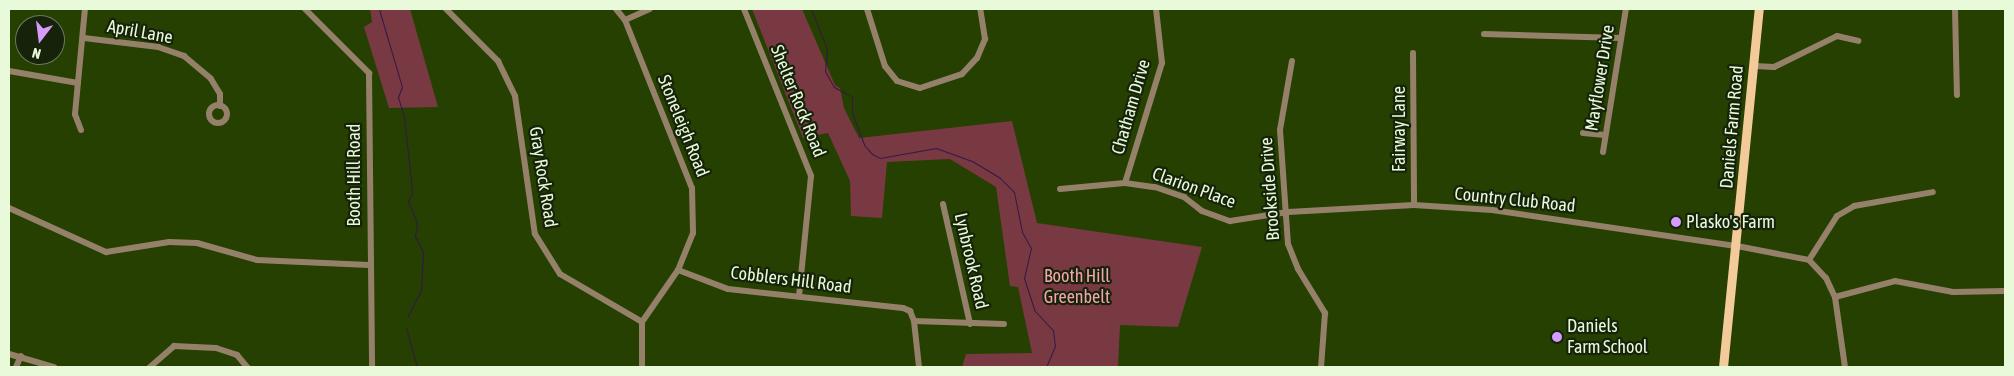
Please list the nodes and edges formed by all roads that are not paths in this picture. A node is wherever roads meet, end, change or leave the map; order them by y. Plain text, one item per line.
1 (85, 9) edge
2 (305, 9) edge
3 (446, 9) edge
4 (616, 9) edge
5 (650, 9) edge
6 (744, 9) edge
7 (867, 9) edge
8 (980, 9) edge
9 (1156, 9) edge
10 (1626, 9) edge
11 (1759, 9) edge
12 (1955, 9) edge
13 (624, 20) junction
14 (1484, 34) dead end
15 (84, 38) junction
16 (1621, 38) junction
17 (1858, 41) dead end
18 (1413, 53) dead end
19 (1292, 61) dead end
20 (1755, 66) junction
21 (9, 70) edge
22 (78, 83) junction
23 (1957, 95) dead end
24 (220, 106) dead end
25 (81, 130) dead end
26 (1583, 133) dead end
27 (1606, 135) junction
28 (1603, 152) dead end
29 (1125, 183) junction
30 (1060, 188) dead end
31 (1932, 192) dead end
32 (943, 204) dead end
33 (1414, 205) junction
34 (9, 208) edge
35 (1288, 212) junction
36 (1737, 246) junction
37 (1809, 260) junction
38 (369, 265) junction
39 (678, 270) junction
40 (2005, 291) edge
41 (799, 296) junction
42 (1835, 297) junction
43 (914, 321) junction
44 (642, 322) junction
45 (970, 324) junction
46 (1004, 324) dead end
47 (9, 354) edge
48 (21, 356) junction
49 (16, 367) edge
50 (54, 367) edge
51 (150, 367) edge
52 (247, 367) edge
53 (372, 367) edge
54 (642, 367) edge
55 (919, 367) edge
56 (1321, 367) edge
57 (1723, 367) edge
58 (1845, 367) edge

1 - 15 street
2 - 38 street, Booth Hill Road
3 - 44 street, Gray Rock Road
4 - 13 street, Stoneleigh Road
5 - 13 street
6 - 41 street, Shelter Rock Road
7 - 8 street
9 - 29 street, Chatham Drive
10 - 16 street, Mayflower Drive
11 - 20 main road, Daniels Farm Road
12 - 23 street
13 - 39 street, Stoneleigh Road
14 - 16 street
15 - 22 street
15 - 24 street, April Lane
16 - 27 street, Mayflower Drive
17 - 20 street
18 - 33 street, Fairway Lane
19 - 35 street, Brookside Drive
20 - 36 main road, Daniels Farm Road
21 - 22 street
22 - 25 street
26 - 27 street
27 - 28 street, Mayflower Drive
29 - 30 street, Clarion Place
29 - 35 street, Clarion Place
31 - 37 street
32 - 45 street, Lynbrook Road
33 - 35 street, Country Club Road
33 - 36 street, Country Club Road
34 - 38 street
35 - 56 street, Brookside Drive
36 - 37 street, Country Club Road
36 - 57 main road, Daniels Farm Road
37 - 42 street
38 - 53 street, Booth Hill Road
39 - 41 street, Cobblers Hill Road
39 - 44 street, Stoneleigh Road
40 - 42 street
41 - 43 street, Cobblers Hill Road
42 - 58 street
43 - 45 street
43 - 55 street
44 - 54 street
45 - 46 street
47 - 48 street
48 - 49 street
48 - 50 street
51 - 52 street

